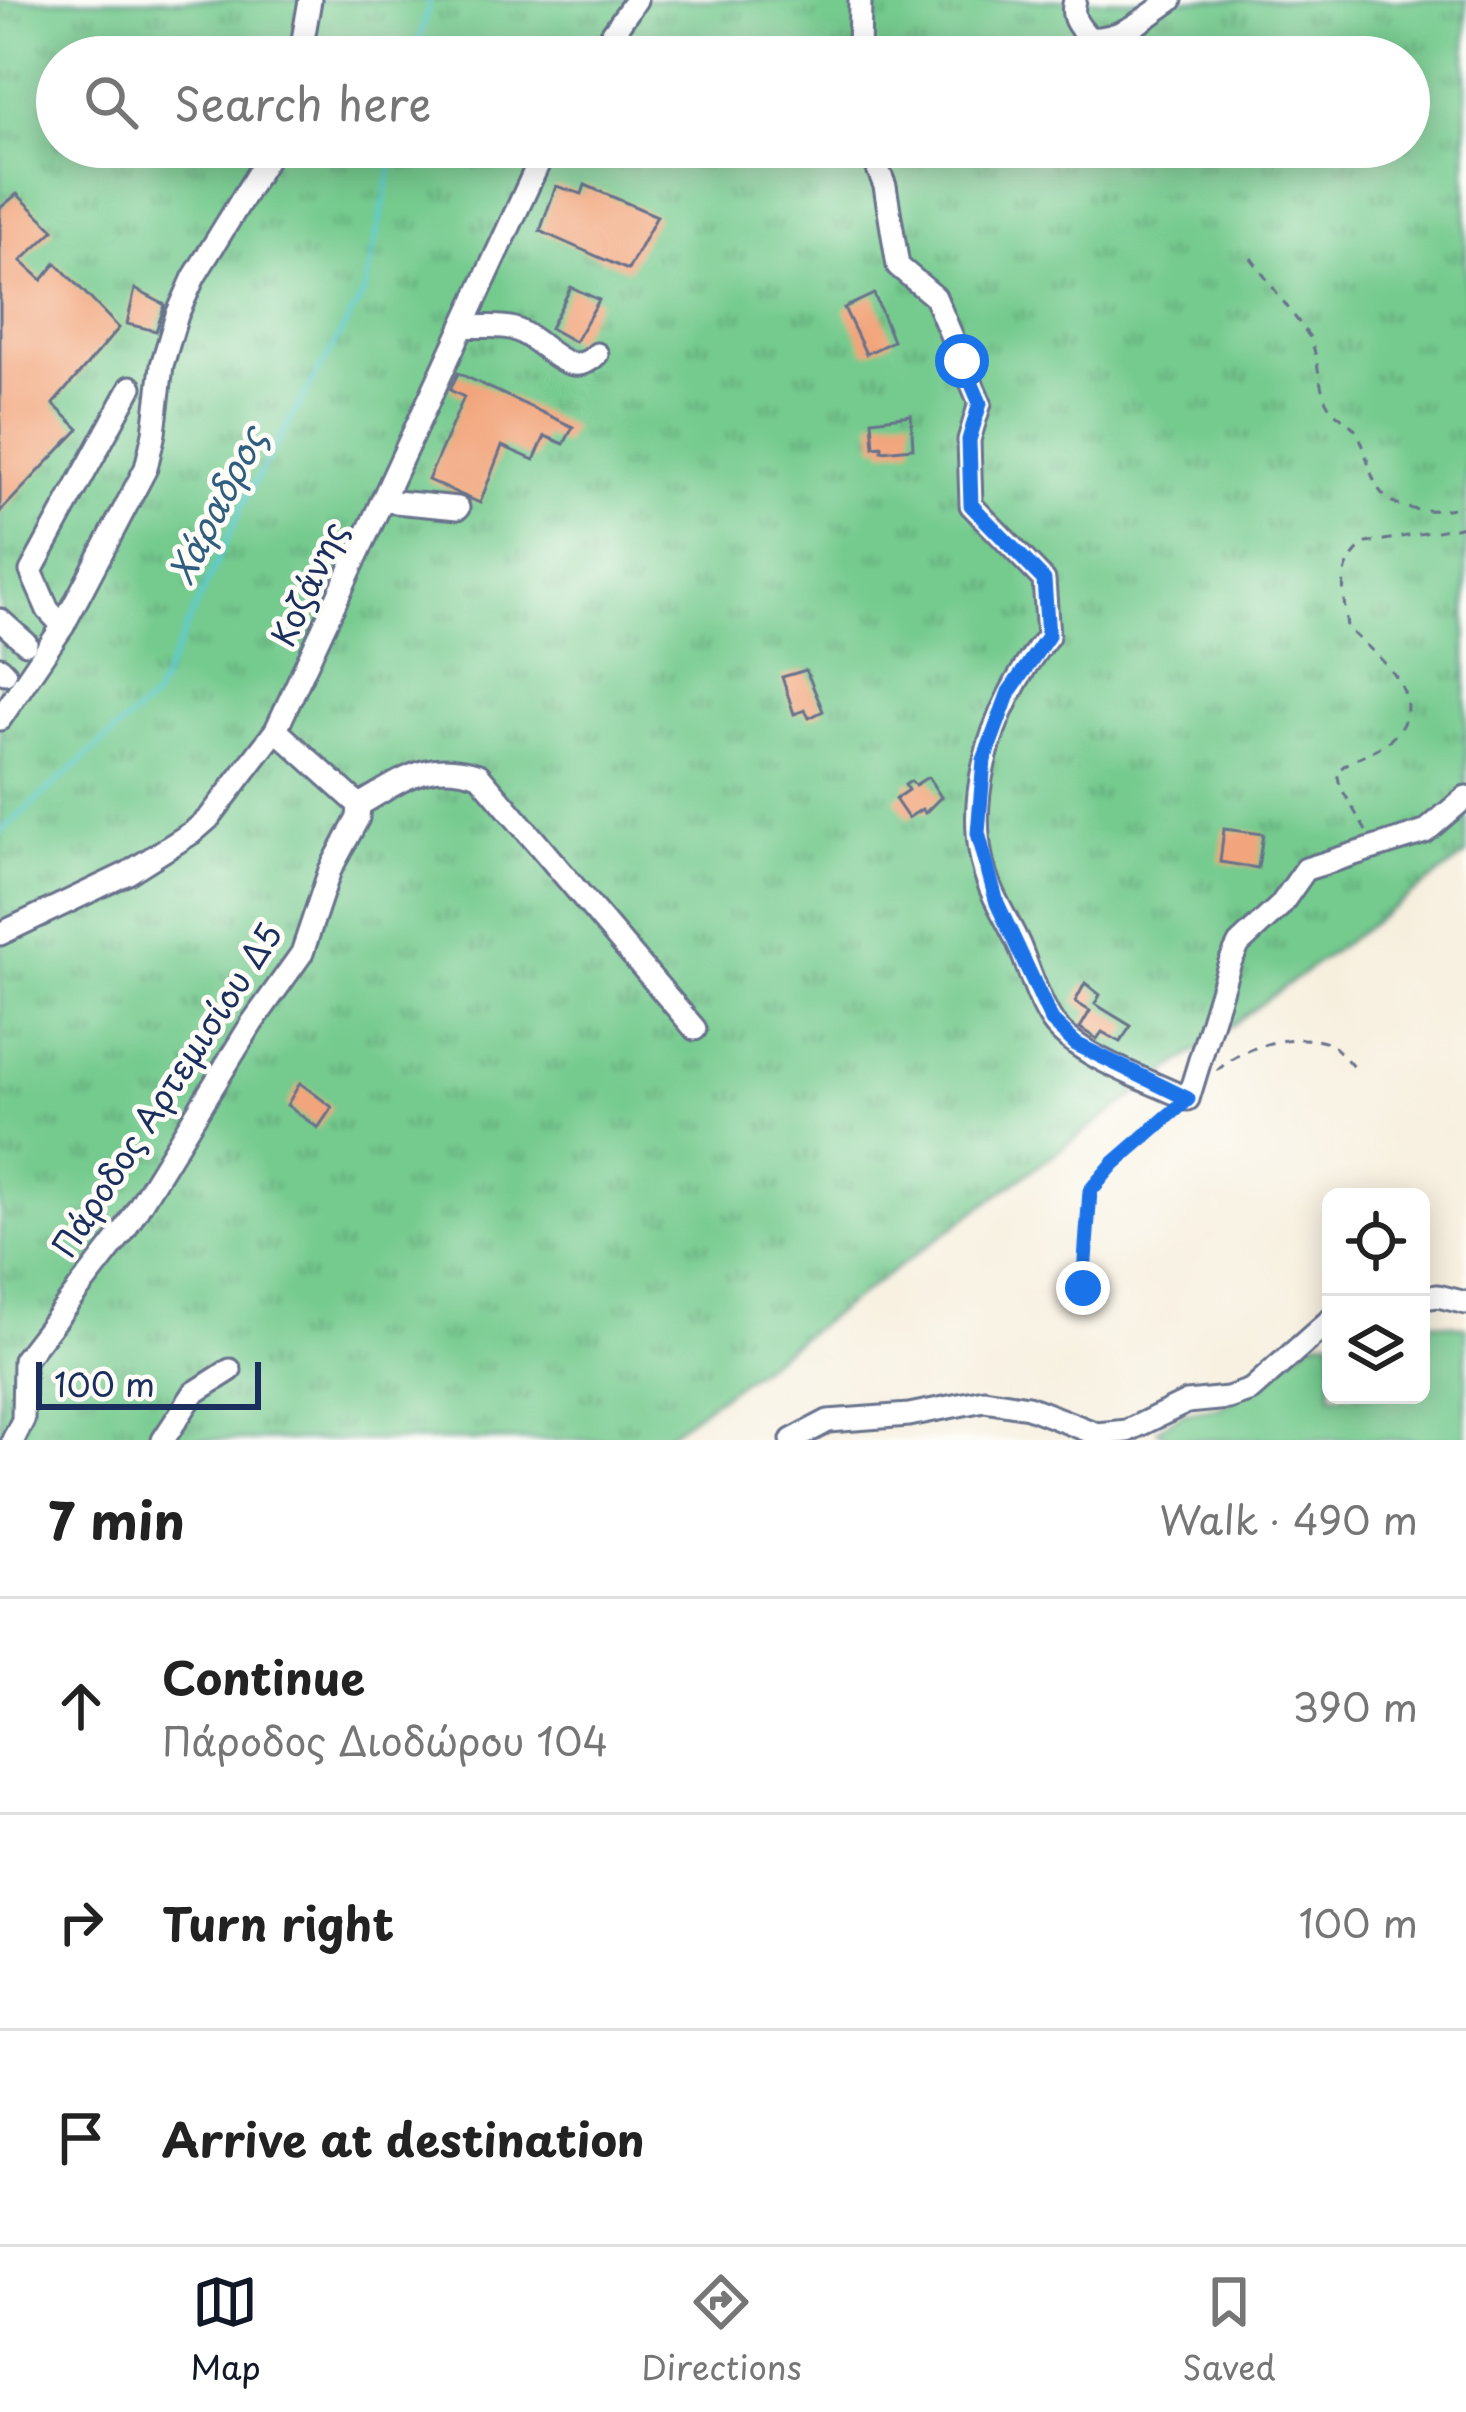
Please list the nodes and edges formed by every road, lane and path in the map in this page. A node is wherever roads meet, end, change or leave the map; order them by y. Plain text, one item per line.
1 (310, 0) edge
2 (636, 0) edge
3 (860, 0) edge
4 (1075, 0) edge
5 (1171, 0) edge
6 (304, 36) edge
7 (611, 36) edge
8 (859, 36) edge
9 (1087, 36) edge
10 (1115, 36) edge
11 (261, 168) edge
12 (536, 168) edge
13 (878, 168) edge
14 (1251, 258) dead end
15 (464, 326) junction
16 (597, 354) dead end
17 (131, 386) dead end
18 (385, 501) junction
19 (1466, 506) edge
20 (458, 508) dead end
21 (1466, 526) edge
22 (0, 620) edge
23 (62, 626) junction
24 (26, 643) dead end
25 (0, 718) edge
26 (277, 730) junction
27 (1466, 797) edge
28 (359, 805) junction
29 (1377, 848) junction
30 (0, 934) edge
31 (695, 1029) dead end
32 (1356, 1070) dead end
33 (1212, 1076) dead end
34 (1188, 1099) junction
35 (1083, 1288) dead end
36 (1430, 1297) edge
37 (1466, 1303) edge
38 (1322, 1327) edge
39 (230, 1370) dead end
40 (1125, 1436) edge
41 (13, 1440) edge
42 (163, 1440) edge
43 (792, 1440) edge

1 - 6 street
2 - 7 street
3 - 8 street
4 - 9 street
5 - 10 street
11 - 23 street
12 - 15 street, Κοζάνης
13 - 34 street
14 - 19 path
15 - 16 street
15 - 18 street, Κοζάνης
17 - 23 street
18 - 20 street
18 - 26 street, Κοζάνης
21 - 29 path
22 - 24 street
23 - 25 street
26 - 28 street
26 - 30 street, Κοζάνης
27 - 29 street
28 - 31 street
28 - 41 street, Πάροδος Αρτεμισίου Δ5
29 - 34 street
32 - 33 path
34 - 35 path
36 - 37 street
38 - 40 street
39 - 42 street
40 - 43 street

